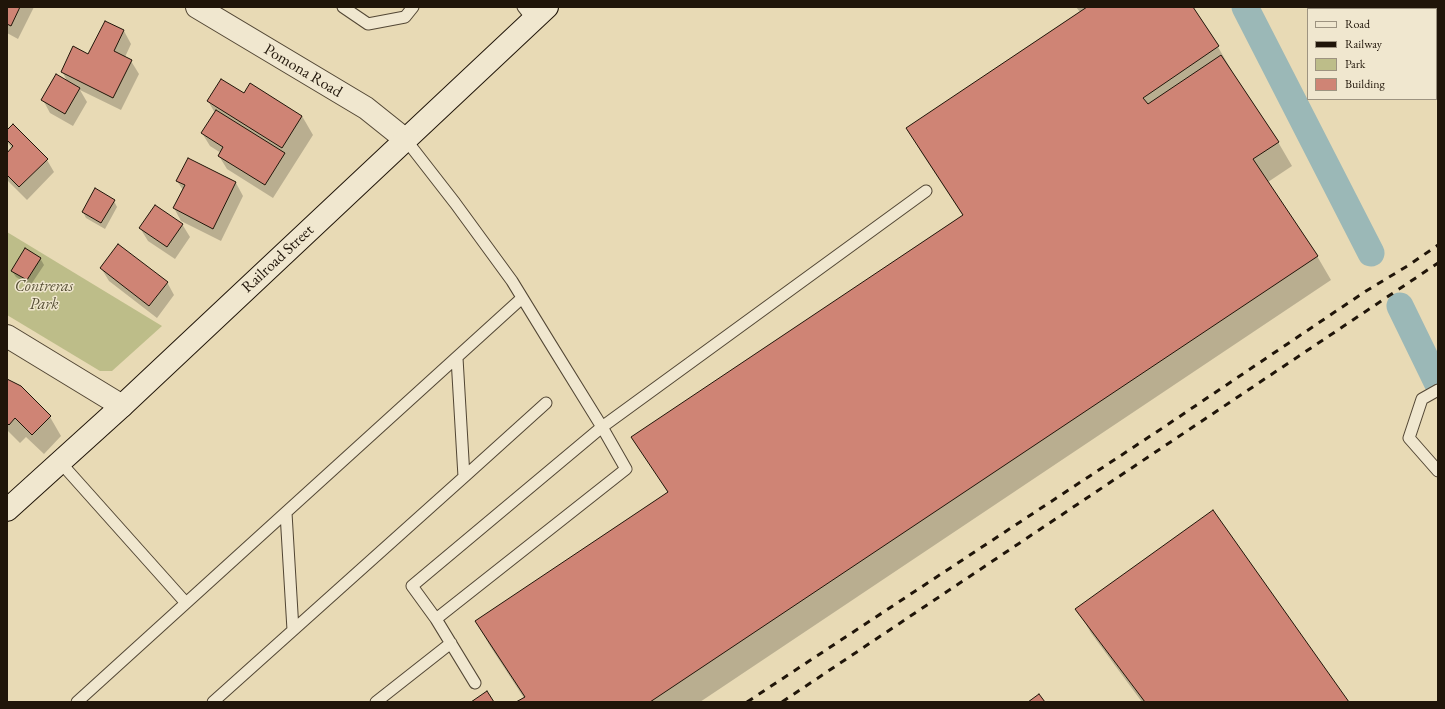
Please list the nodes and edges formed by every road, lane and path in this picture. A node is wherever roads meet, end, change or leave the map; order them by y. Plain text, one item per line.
1 (196, 7) edge
2 (343, 7) edge
3 (413, 7) edge
4 (534, 11) edge
5 (406, 140) junction
6 (926, 191) dead end
7 (522, 298) junction
8 (7, 336) edge
9 (457, 358) junction
10 (1438, 390) edge
11 (546, 403) dead end
12 (122, 406) junction
13 (602, 427) junction
14 (60, 462) junction
15 (1438, 471) edge
16 (464, 477) junction
17 (7, 510) edge
18 (286, 513) junction
19 (186, 603) junction
20 (436, 618) junction
21 (293, 630) junction
22 (451, 642) junction
23 (476, 683) dead end
24 (77, 702) edge
25 (213, 702) edge
26 (376, 702) edge

1 - 5 main road, Pomona Road
2 - 3 lane
4 - 5 main road, Railroad Street
5 - 7 lane
5 - 12 main road, Railroad Street
6 - 13 lane
7 - 9 lane
7 - 13 lane
8 - 12 main road
9 - 16 lane
9 - 18 lane
10 - 15 lane
11 - 16 lane
12 - 14 main road, Railroad Street
13 - 20 lane
13 - 20 lane
14 - 17 main road, Railroad Street
14 - 19 lane
16 - 21 lane
18 - 19 lane
18 - 21 lane
19 - 24 lane
20 - 22 lane
21 - 25 lane
22 - 23 lane
22 - 26 lane

